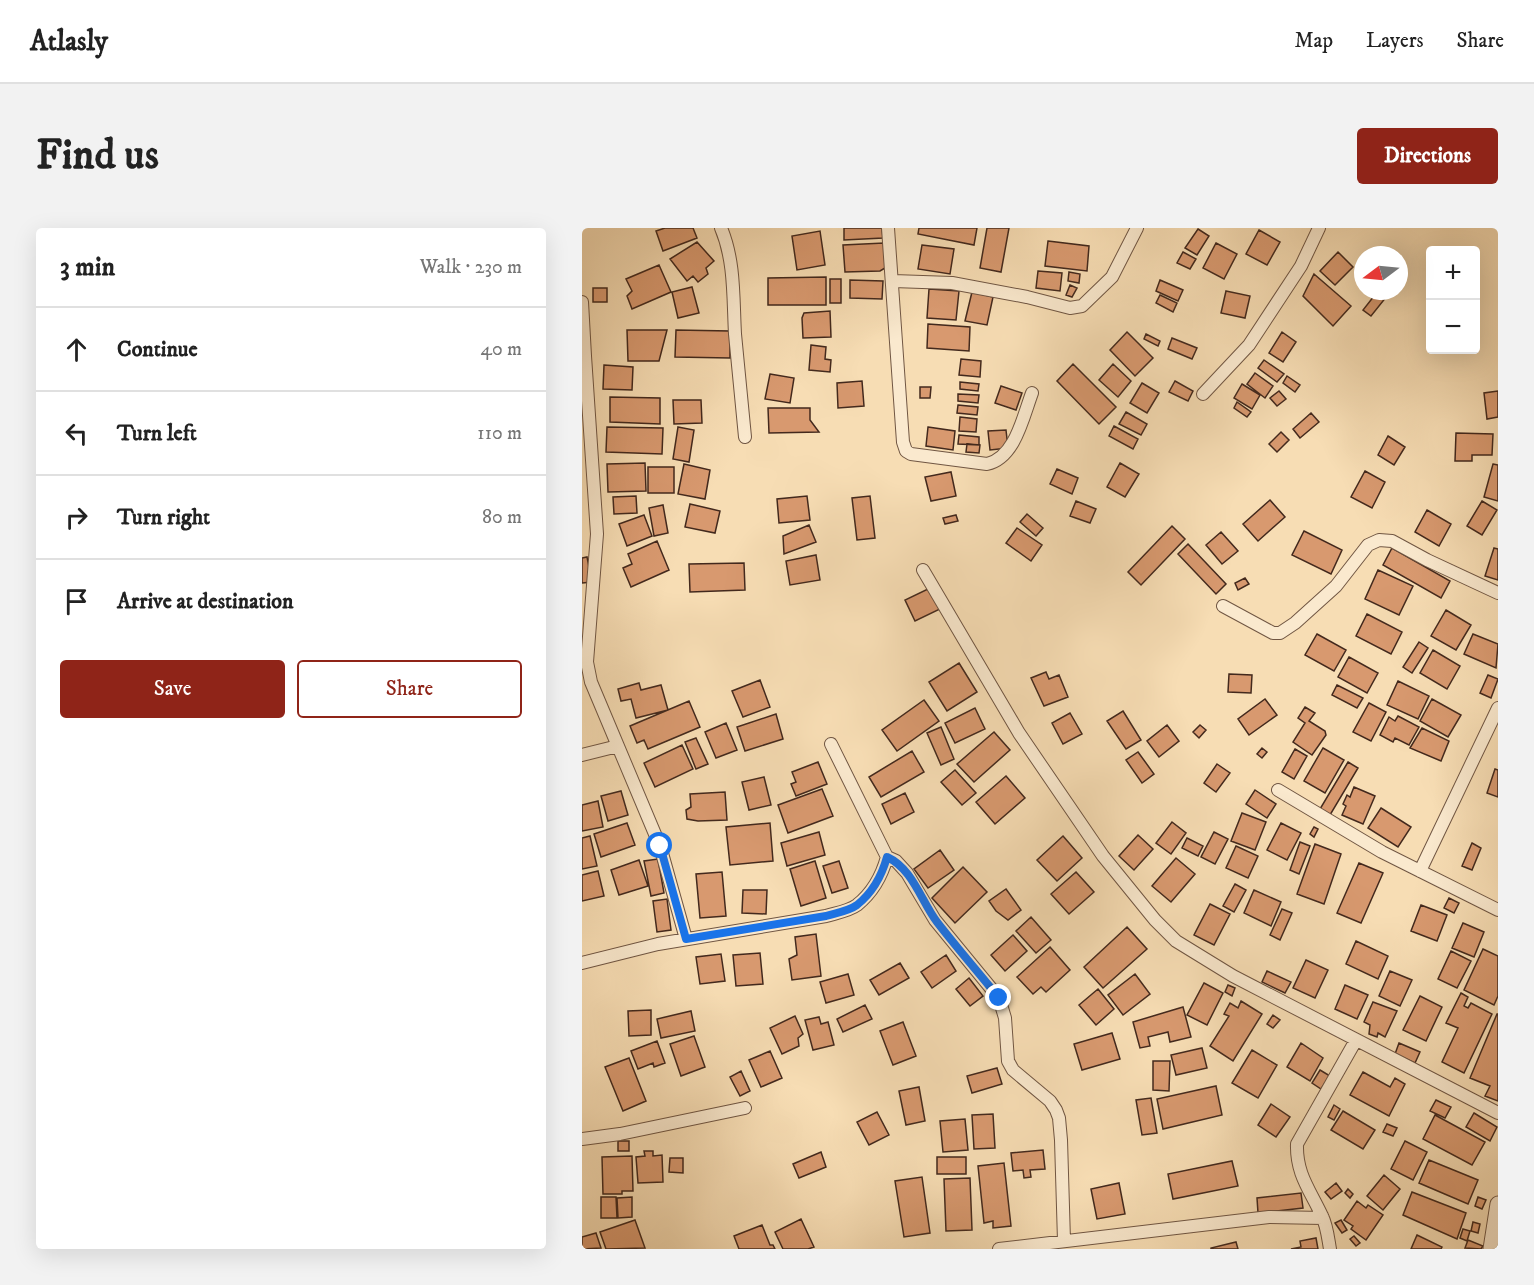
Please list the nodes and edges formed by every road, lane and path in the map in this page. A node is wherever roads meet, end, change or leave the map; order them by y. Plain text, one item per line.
1 (721, 228) edge
2 (888, 228) edge
3 (1137, 228) edge
4 (1319, 228) edge
5 (893, 281) junction
6 (582, 302) edge
7 (584, 356) edge
8 (1032, 393) dead end
9 (1203, 394) dead end
10 (745, 437) dead end
11 (923, 570) dead end
12 (1498, 592) edge
13 (1223, 606) dead end
14 (1498, 708) edge
15 (831, 744) dead end
16 (618, 746) junction
17 (582, 755) edge
18 (1278, 790) dead end
19 (887, 857) junction
20 (1420, 871) junction
21 (1498, 910) edge
22 (686, 939) junction
23 (582, 963) edge
24 (1356, 1040) junction
25 (745, 1108) dead end
26 (1498, 1113) edge
27 (582, 1139) edge
28 (1498, 1204) edge
29 (1323, 1218) junction
30 (1064, 1241) junction
31 (999, 1249) edge
32 (1330, 1249) edge
33 (1491, 1249) edge

1 - 10 street
2 - 5 street
3 - 5 street
4 - 9 street
5 - 8 street
6 - 7 street
7 - 16 street
11 - 24 street
12 - 13 street
14 - 20 street
15 - 19 street
16 - 17 street
16 - 22 street
18 - 20 street
19 - 22 street
19 - 30 street
20 - 21 street
22 - 23 street
24 - 26 street
24 - 29 street
25 - 27 street
28 - 33 street
29 - 30 street
29 - 32 street
30 - 31 street

